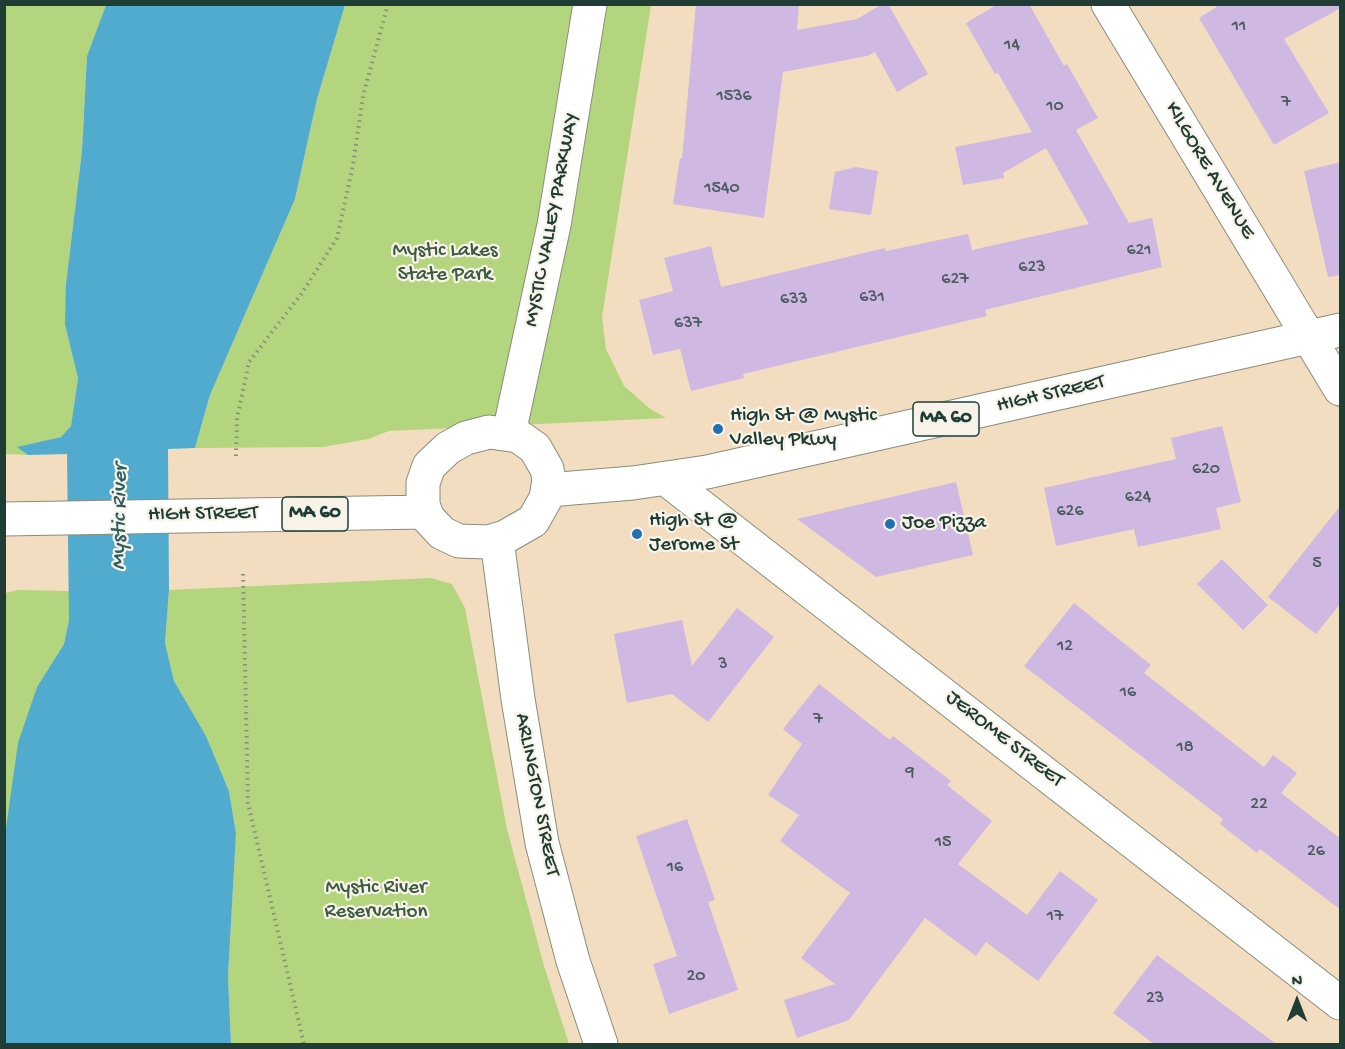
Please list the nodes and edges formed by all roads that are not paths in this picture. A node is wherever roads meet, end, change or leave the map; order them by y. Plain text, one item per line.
1 (590, 4) edge
2 (1108, 4) edge
3 (1325, 334) edge
4 (1341, 389) edge
5 (509, 433) junction
6 (666, 479) junction
7 (548, 490) junction
8 (425, 512) junction
9 (4, 519) edge
10 (497, 540) junction
11 (1341, 1003) edge
12 (601, 1044) edge

1 - 5 main road, MYSTIC VALLEY PARKWAY
2 - 3 main road, KILGORE AVENUE
3 - 4 main road, KILGORE AVENUE
3 - 6 main road, HIGH STREET / MA 60
5 - 7 main road
5 - 8 main road
6 - 7 main road, HIGH STREET / MA 60
6 - 11 main road, JEROME STREET
7 - 10 main road
8 - 9 main road, HIGH STREET / MA 60
8 - 10 main road
10 - 12 main road, ARLINGTON STREET

